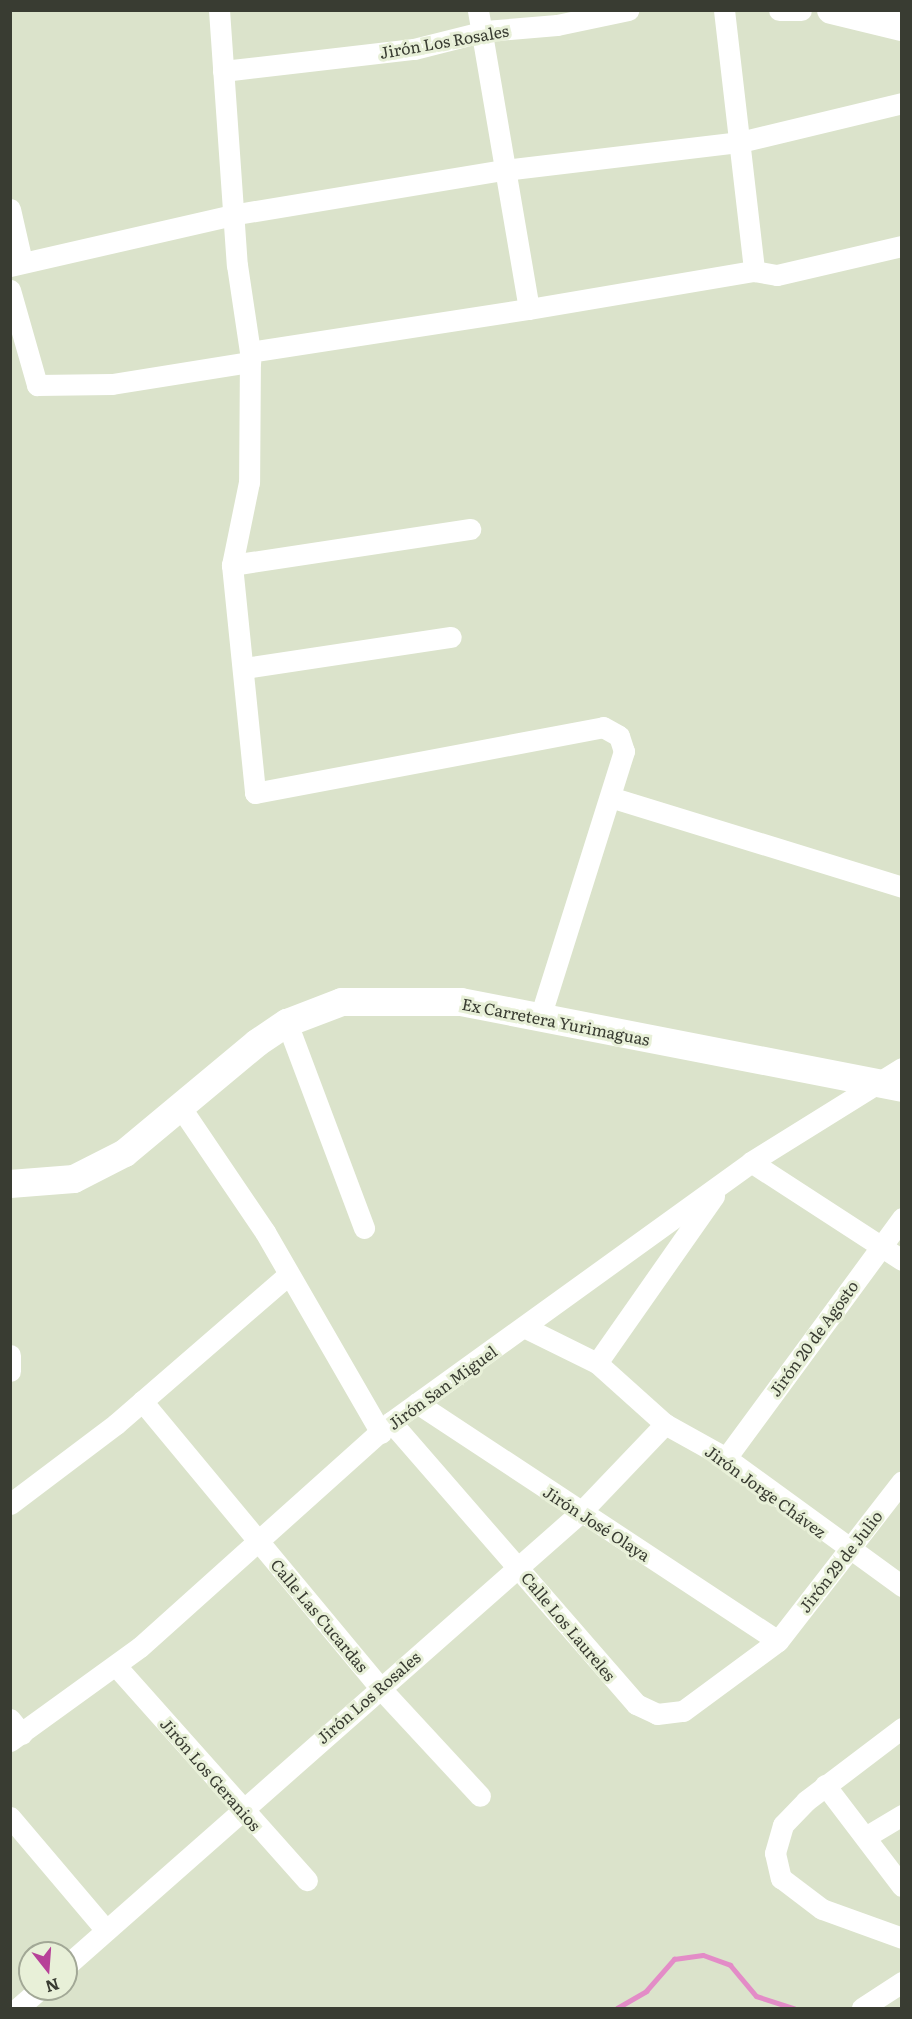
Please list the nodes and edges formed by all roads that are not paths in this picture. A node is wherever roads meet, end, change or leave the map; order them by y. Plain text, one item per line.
1 (219, 10) edge
2 (478, 10) edge
3 (628, 10) edge
4 (724, 10) edge
5 (779, 10) edge
6 (801, 10) edge
7 (831, 10) edge
8 (902, 27) edge
9 (485, 31) junction
10 (223, 71) junction
11 (902, 104) edge
12 (740, 142) junction
13 (504, 170) junction
14 (10, 209) edge
15 (237, 214) junction
16 (902, 246) edge
17 (16, 264) edge
18 (754, 271) junction
19 (10, 290) edge
20 (529, 309) junction
21 (250, 357) junction
22 (471, 529) dead end
23 (232, 566) junction
24 (451, 637) dead end
25 (245, 668) junction
26 (610, 796) junction
27 (902, 886) edge
28 (541, 1015) junction
29 (287, 1023) junction
30 (902, 1068) edge
31 (888, 1086) edge
32 (181, 1108) junction
33 (752, 1162) junction
34 (723, 1183) junction
35 (11, 1186) edge
36 (902, 1218) edge
37 (364, 1228) dead end
38 (880, 1246) junction
39 (902, 1260) edge
40 (288, 1275) junction
41 (524, 1327) junction
42 (10, 1355) edge
43 (597, 1363) junction
44 (10, 1371) edge
45 (142, 1401) junction
46 (417, 1403) junction
47 (665, 1424) junction
48 (386, 1427) junction
49 (726, 1458) junction
50 (902, 1481) edge
51 (10, 1504) edge
52 (581, 1512) junction
53 (257, 1541) junction
54 (848, 1551) junction
55 (517, 1564) junction
56 (895, 1583) edge
57 (778, 1641) junction
58 (116, 1666) junction
59 (380, 1688) junction
60 (902, 1728) edge
61 (14, 1731) edge
62 (825, 1785) junction
63 (480, 1796) dead end
64 (239, 1808) junction
65 (902, 1815) edge
66 (10, 1818) edge
67 (867, 1836) junction
68 (307, 1880) dead end
69 (902, 1886) edge
70 (106, 1930) junction
71 (902, 1938) edge
72 (78, 1955) edge
73 (902, 1982) edge
74 (862, 2008) edge

1 - 10 street
2 - 9 street
3 - 9 street, Jirón Los Rosales
4 - 12 street
5 - 6 street
7 - 8 street
9 - 10 street, Jirón Los Rosales
9 - 13 street
10 - 15 street
11 - 12 street
12 - 13 street
12 - 18 street
13 - 15 street
13 - 20 street
14 - 17 street
15 - 17 street
15 - 21 street
16 - 18 street
18 - 20 street
19 - 21 street
20 - 21 street
21 - 23 street
22 - 23 street
23 - 25 street
24 - 25 street
25 - 26 street
26 - 27 street
26 - 28 street
28 - 29 street, Ex Carretera Yurimaguas
28 - 31 street, Ex Carretera Yurimaguas
29 - 32 street, Ex Carretera Yurimaguas
29 - 37 street
30 - 31 street, Jirón San Miguel
31 - 33 street, Jirón San Miguel
32 - 35 street, Ex Carretera Yurimaguas
32 - 40 street, Calle Los Laureles
33 - 34 street, Jirón San Miguel
33 - 38 street
34 - 41 street, Jirón San Miguel
34 - 43 street
36 - 38 street, Jirón 20 de Agosto
38 - 39 street
38 - 49 street, Jirón 20 de Agosto
40 - 45 street
40 - 48 street, Calle Los Laureles
41 - 43 street, Jirón Jorge Chávez
41 - 46 street, Jirón San Miguel
42 - 44 street
43 - 47 street, Jirón Jorge Chávez
45 - 51 street
45 - 53 street, Calle Las Cucardas
46 - 48 street, Jirón San Miguel
46 - 52 street, Jirón José Olaya
47 - 49 street, Jirón Jorge Chávez
47 - 52 street, Jirón Los Rosales
48 - 53 street, Jirón San Miguel
48 - 55 street, Calle Los Laureles
49 - 54 street, Jirón Jorge Chávez
50 - 54 street, Jirón 29 de Julio
52 - 55 street, Jirón Los Rosales
52 - 57 street, Jirón José Olaya
53 - 58 street, Jirón San Miguel
53 - 59 street, Calle Las Cucardas
54 - 56 street, Jirón Jorge Chávez
54 - 57 street, Jirón 29 de Julio
55 - 57 street, Calle Los Laureles
55 - 59 street, Jirón Los Rosales
58 - 61 street, Jirón San Miguel
58 - 64 street, Jirón Los Geranios
59 - 63 street, Calle Las Cucardas
59 - 64 street, Jirón Los Rosales
60 - 62 street
62 - 67 street
62 - 71 street
64 - 68 street, Jirón Los Geranios
64 - 70 street, Jirón Los Rosales
65 - 67 street
66 - 70 street
67 - 69 street
70 - 72 street, Jirón Los Rosales
73 - 74 street

